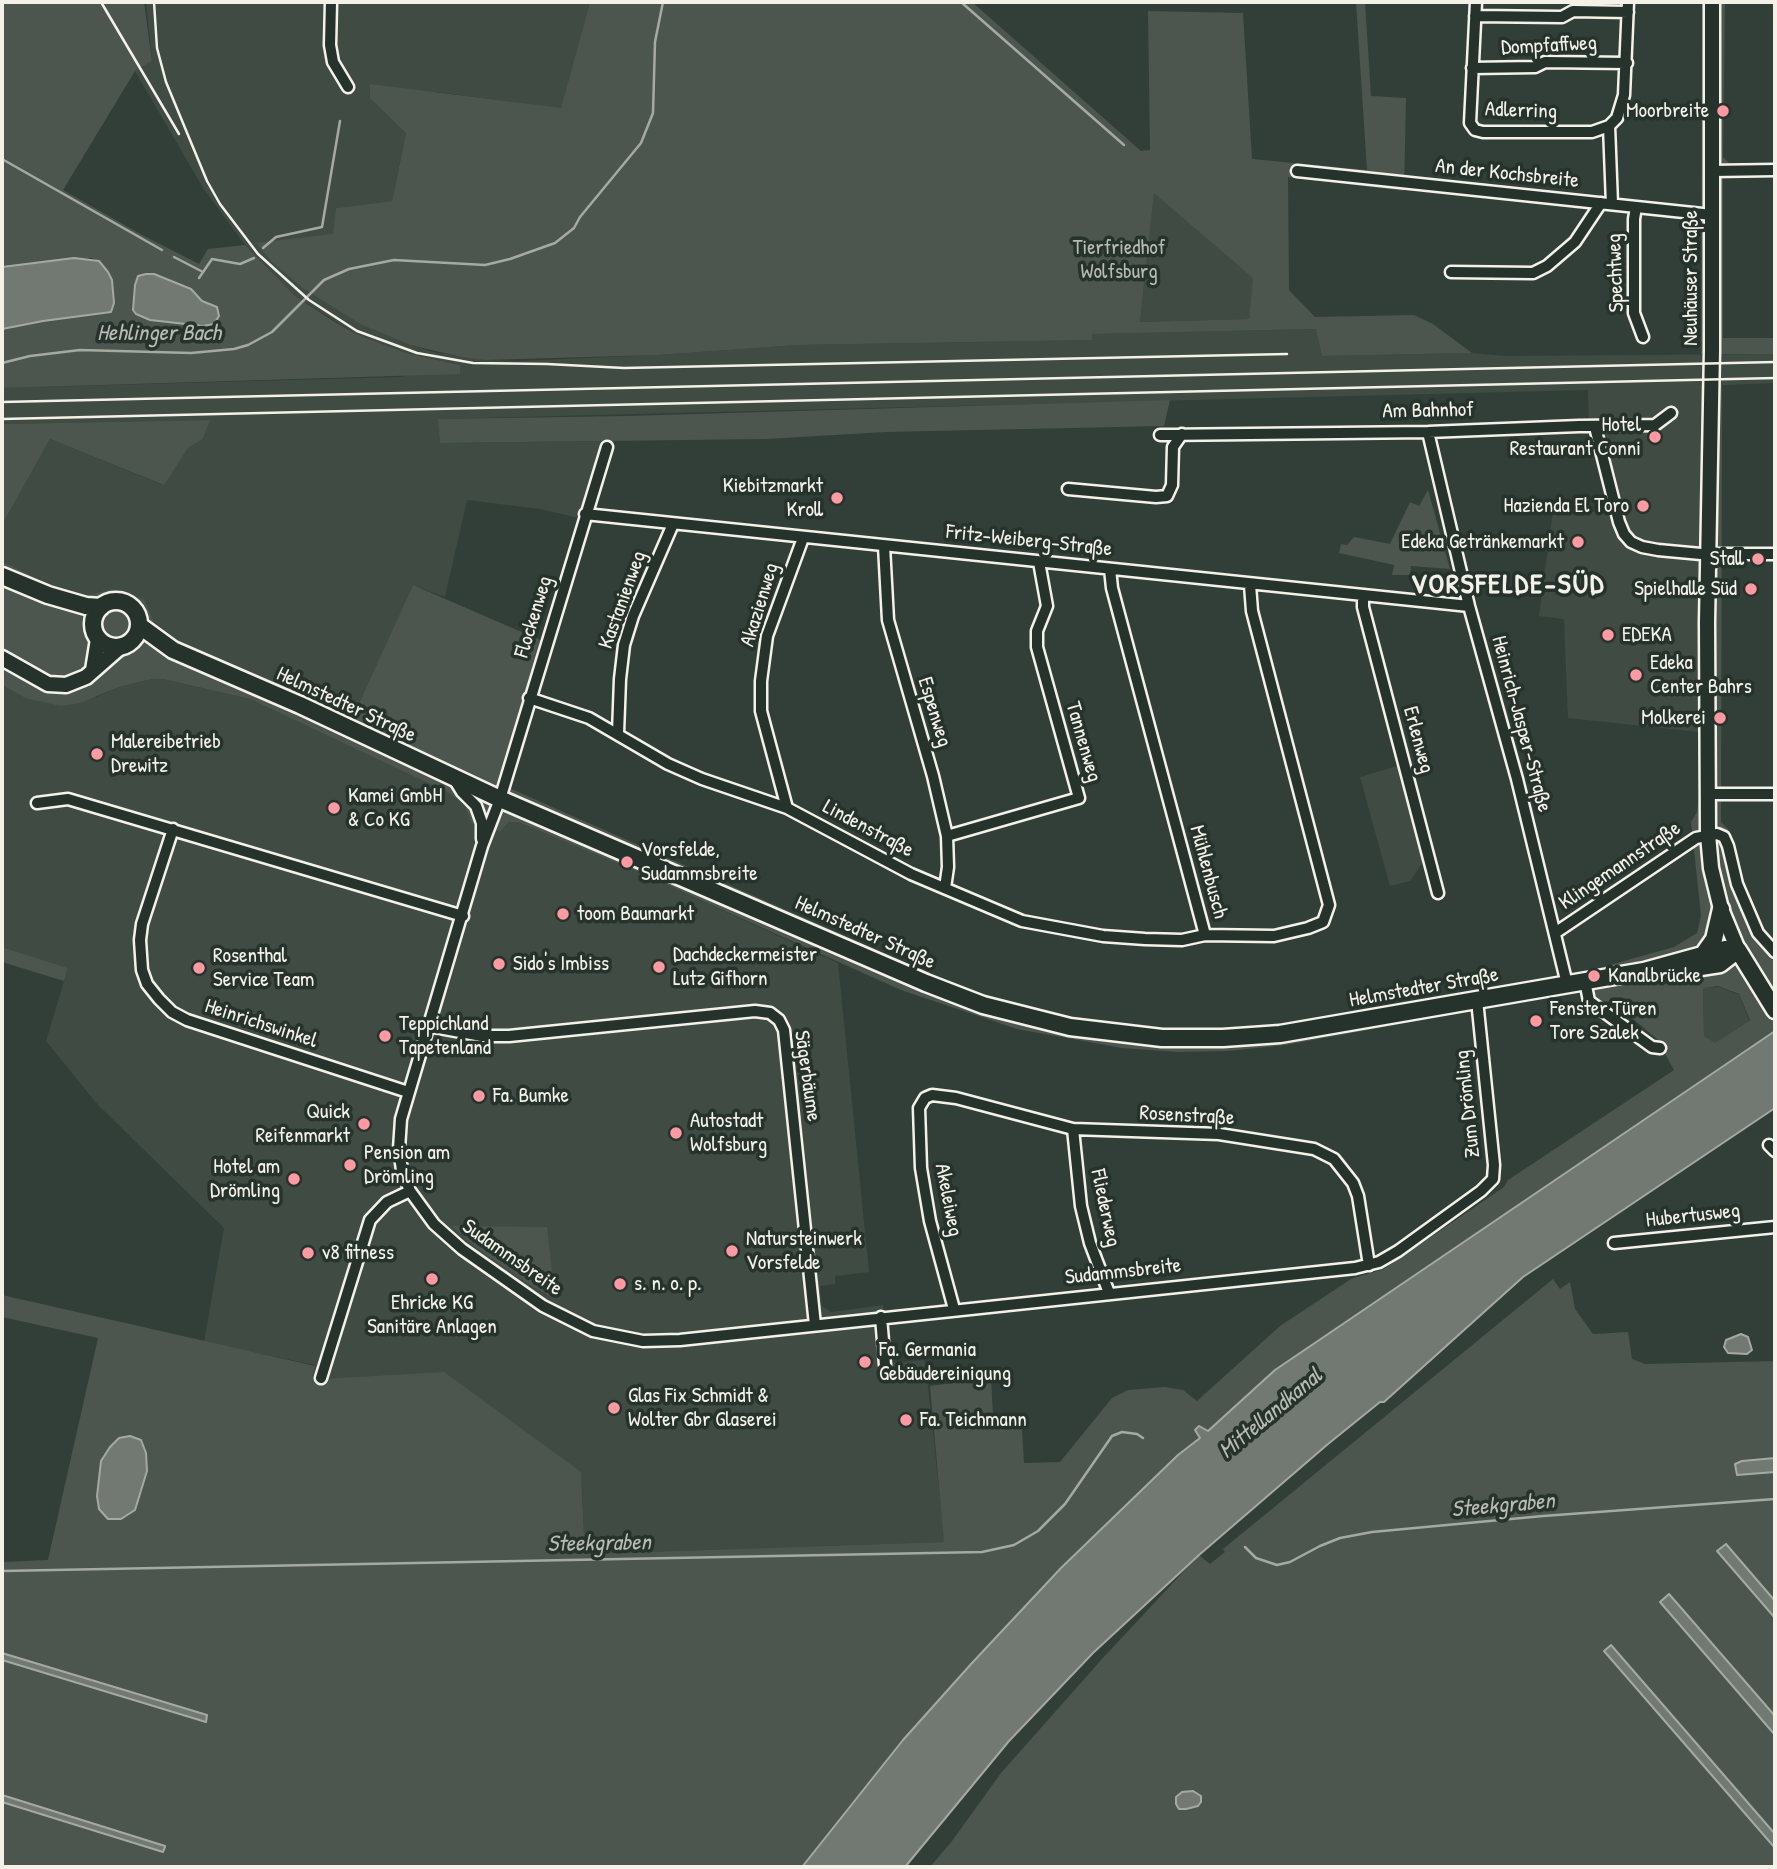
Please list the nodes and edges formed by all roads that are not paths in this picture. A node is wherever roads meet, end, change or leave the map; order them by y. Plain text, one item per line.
1 (331, 2) edge
2 (1476, 2) edge
3 (1712, 2) edge
4 (1628, 7) edge
5 (1475, 16) junction
6 (1627, 63) junction
7 (1472, 68) junction
8 (348, 87) dead end
9 (1609, 126) junction
10 (1775, 170) edge
11 (1297, 171) dead end
12 (1712, 172) junction
13 (1607, 204) junction
14 (1636, 207) junction
15 (1712, 215) junction
16 (1451, 272) dead end
17 (1643, 337) dead end
18 (1671, 413) dead end
19 (1595, 427) junction
20 (1427, 432) junction
21 (1182, 434) junction
22 (1160, 435) dead end
23 (607, 447) dead end
24 (1068, 489) dead end
25 (585, 514) junction
26 (673, 524) junction
27 (803, 538) junction
28 (884, 546) junction
29 (1709, 554) junction
30 (1775, 554) edge
31 (1039, 562) junction
32 (1110, 569) junction
33 (2, 576) edge
34 (1250, 585) junction
35 (48, 595) junction
36 (1363, 596) junction
37 (1469, 606) junction
38 (101, 607) junction
39 (140, 626) junction
40 (95, 631) junction
41 (124, 646) junction
42 (173, 650) junction
43 (2, 658) edge
44 (93, 672) junction
45 (528, 698) junction
46 (618, 733) junction
47 (452, 777) junction
48 (1708, 794) junction
49 (1775, 794) edge
50 (500, 799) junction
51 (37, 803) dead end
52 (787, 808) junction
53 (173, 829) junction
54 (1708, 835) junction
55 (947, 836) junction
56 (482, 846) junction
57 (945, 888) junction
58 (1438, 893) dead end
59 (1721, 909) junction
60 (463, 916) junction
61 (1555, 933) junction
62 (1205, 935) junction
63 (1738, 950) junction
64 (1775, 952) edge
65 (1702, 956) junction
66 (1720, 964) junction
67 (1644, 971) junction
68 (1756, 979) junction
69 (1585, 981) junction
70 (1567, 984) junction
71 (1477, 1000) junction
72 (1775, 1010) edge
73 (428, 1026) junction
74 (1660, 1048) dead end
75 (408, 1091) junction
76 (925, 1098) joint
77 (1073, 1129) junction
78 (410, 1191) junction
79 (1775, 1227) edge
80 (1614, 1243) dead end
81 (1369, 1265) junction
82 (1109, 1293) junction
83 (954, 1309) junction
84 (881, 1317) junction
85 (815, 1325) junction
86 (885, 1365) dead end
87 (321, 1378) dead end

1 - 8 street
2 - 5 street, Adlerring
3 - 12 main road, Neuhäuser Straße
4 - 5 street
4 - 6 street
5 - 7 street, Adlerring
6 - 7 street, Dompfaffweg
6 - 9 street
7 - 9 street, Adlerring
9 - 13 street
10 - 12 street
11 - 13 street, An der Kochsbreite
12 - 15 main road, Neuhäuser Straße
13 - 14 street, An der Kochsbreite
13 - 16 street
14 - 15 street, An der Kochsbreite
14 - 17 street, Spechtweg
15 - 29 main road, Neuhäuser Straße
18 - 19 street, Am Bahnhof
19 - 20 street, Am Bahnhof
19 - 29 street
20 - 21 street, Am Bahnhof
20 - 37 street, Heinrich-Jasper-Straße
21 - 22 street, Am Bahnhof
21 - 24 street
23 - 25 street, Flockenweg
25 - 26 street, Fritz-Weiberg-Straße
25 - 45 street, Flockenweg
26 - 27 street, Fritz-Weiberg-Straße
26 - 46 street, Kastanienweg
27 - 28 street, Fritz-Weiberg-Straße
27 - 52 street, Akazienweg
28 - 31 street, Fritz-Weiberg-Straße
28 - 55 street, Espenweg
29 - 30 street
29 - 48 main road, Neuhäuser Straße
31 - 32 street, Fritz-Weiberg-Straße
31 - 55 street, Tannenweg
32 - 34 street, Fritz-Weiberg-Straße
32 - 62 street, Mühlenbusch
33 - 35 main road
34 - 36 street, Fritz-Weiberg-Straße
34 - 62 street, Mühlenbusch
35 - 38 main road
35 - 40 main road
36 - 37 street, Fritz-Weiberg-Straße
36 - 58 street, Erlenweg
37 - 61 street, Heinrich-Jasper-Straße
38 - 39 main road
38 - 40 main road
39 - 41 main road
39 - 42 main road, Helmstedter Straße
40 - 41 main road
40 - 44 main road
41 - 42 main road, Helmstedter Straße
41 - 44 main road
42 - 47 main road, Helmstedter Straße
43 - 44 main road
45 - 46 street, Lindenstraße
45 - 50 street, Flockenweg
46 - 52 street, Lindenstraße
47 - 50 main road, Helmstedter Straße
47 - 56 street, Sudammsbreite
48 - 49 street
48 - 54 main road, Neuhäuser Straße
50 - 56 street, Sudammsbreite
50 - 71 main road, Helmstedter Straße
51 - 53 street
52 - 57 street, Lindenstraße
53 - 60 street
53 - 75 street, Heinrichswinkel
54 - 59 main road, Neuhäuser Straße
54 - 61 street, Klingemannstraße
54 - 64 street
55 - 57 street, Espenweg
56 - 60 street, Sudammsbreite
57 - 62 street, Lindenstraße
59 - 63 main road, Neuhäuser Straße
59 - 65 main road
60 - 73 street, Sudammsbreite
61 - 70 street, Heinrich-Jasper-Straße
63 - 65 main road, Helmstedter Straße
63 - 66 main road, Helmstedter Straße
63 - 68 main road
65 - 67 main road, Helmstedter Straße
66 - 67 main road, Helmstedter Straße
66 - 68 main road
67 - 69 main road, Helmstedter Straße
68 - 72 main road
69 - 70 main road, Helmstedter Straße
69 - 74 street
70 - 71 main road, Helmstedter Straße
71 - 81 street, Zum Drömling
73 - 75 street, Sudammsbreite
73 - 85 street, Sägerbäume
75 - 78 street, Sudammsbreite
76 - 77 street, Rosenstraße
76 - 83 street, Akeleiweg
77 - 81 street, Rosenstraße
77 - 82 street, Fliederweg
78 - 85 street, Sudammsbreite
78 - 87 street
79 - 80 street, Hubertusweg
81 - 82 street, Sudammsbreite
82 - 83 street, Sudammsbreite
83 - 84 street, Sudammsbreite
84 - 85 street, Sudammsbreite
84 - 86 street

